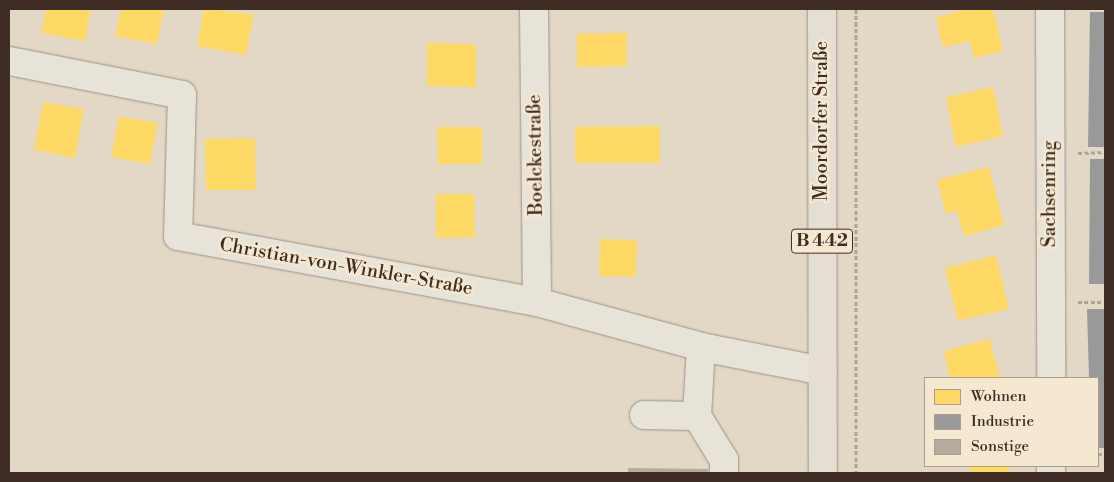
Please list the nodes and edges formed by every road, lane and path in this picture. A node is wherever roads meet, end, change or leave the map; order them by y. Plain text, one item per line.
1 (534, 9) edge
2 (822, 9) edge
3 (856, 9) edge
4 (1050, 9) edge
5 (9, 61) edge
6 (537, 302) junction
7 (701, 347) junction
8 (823, 371) junction
9 (1051, 377) edge
10 (644, 415) dead end
11 (697, 416) junction
12 (724, 473) edge
13 (823, 473) edge
14 (856, 473) edge

1 - 6 street, Boelckestraße
2 - 8 main road, Moordorfer Straße / B 442
3 - 14 path
4 - 9 street, Sachsenring
5 - 6 street, Christian-von-Winkler-Straße
6 - 7 street, Christian-von-Winkler-Straße
7 - 8 street, Christian-von-Winkler-Straße
7 - 11 street
8 - 13 main road, Moordorfer Straße / B 442
10 - 11 street
11 - 12 street

